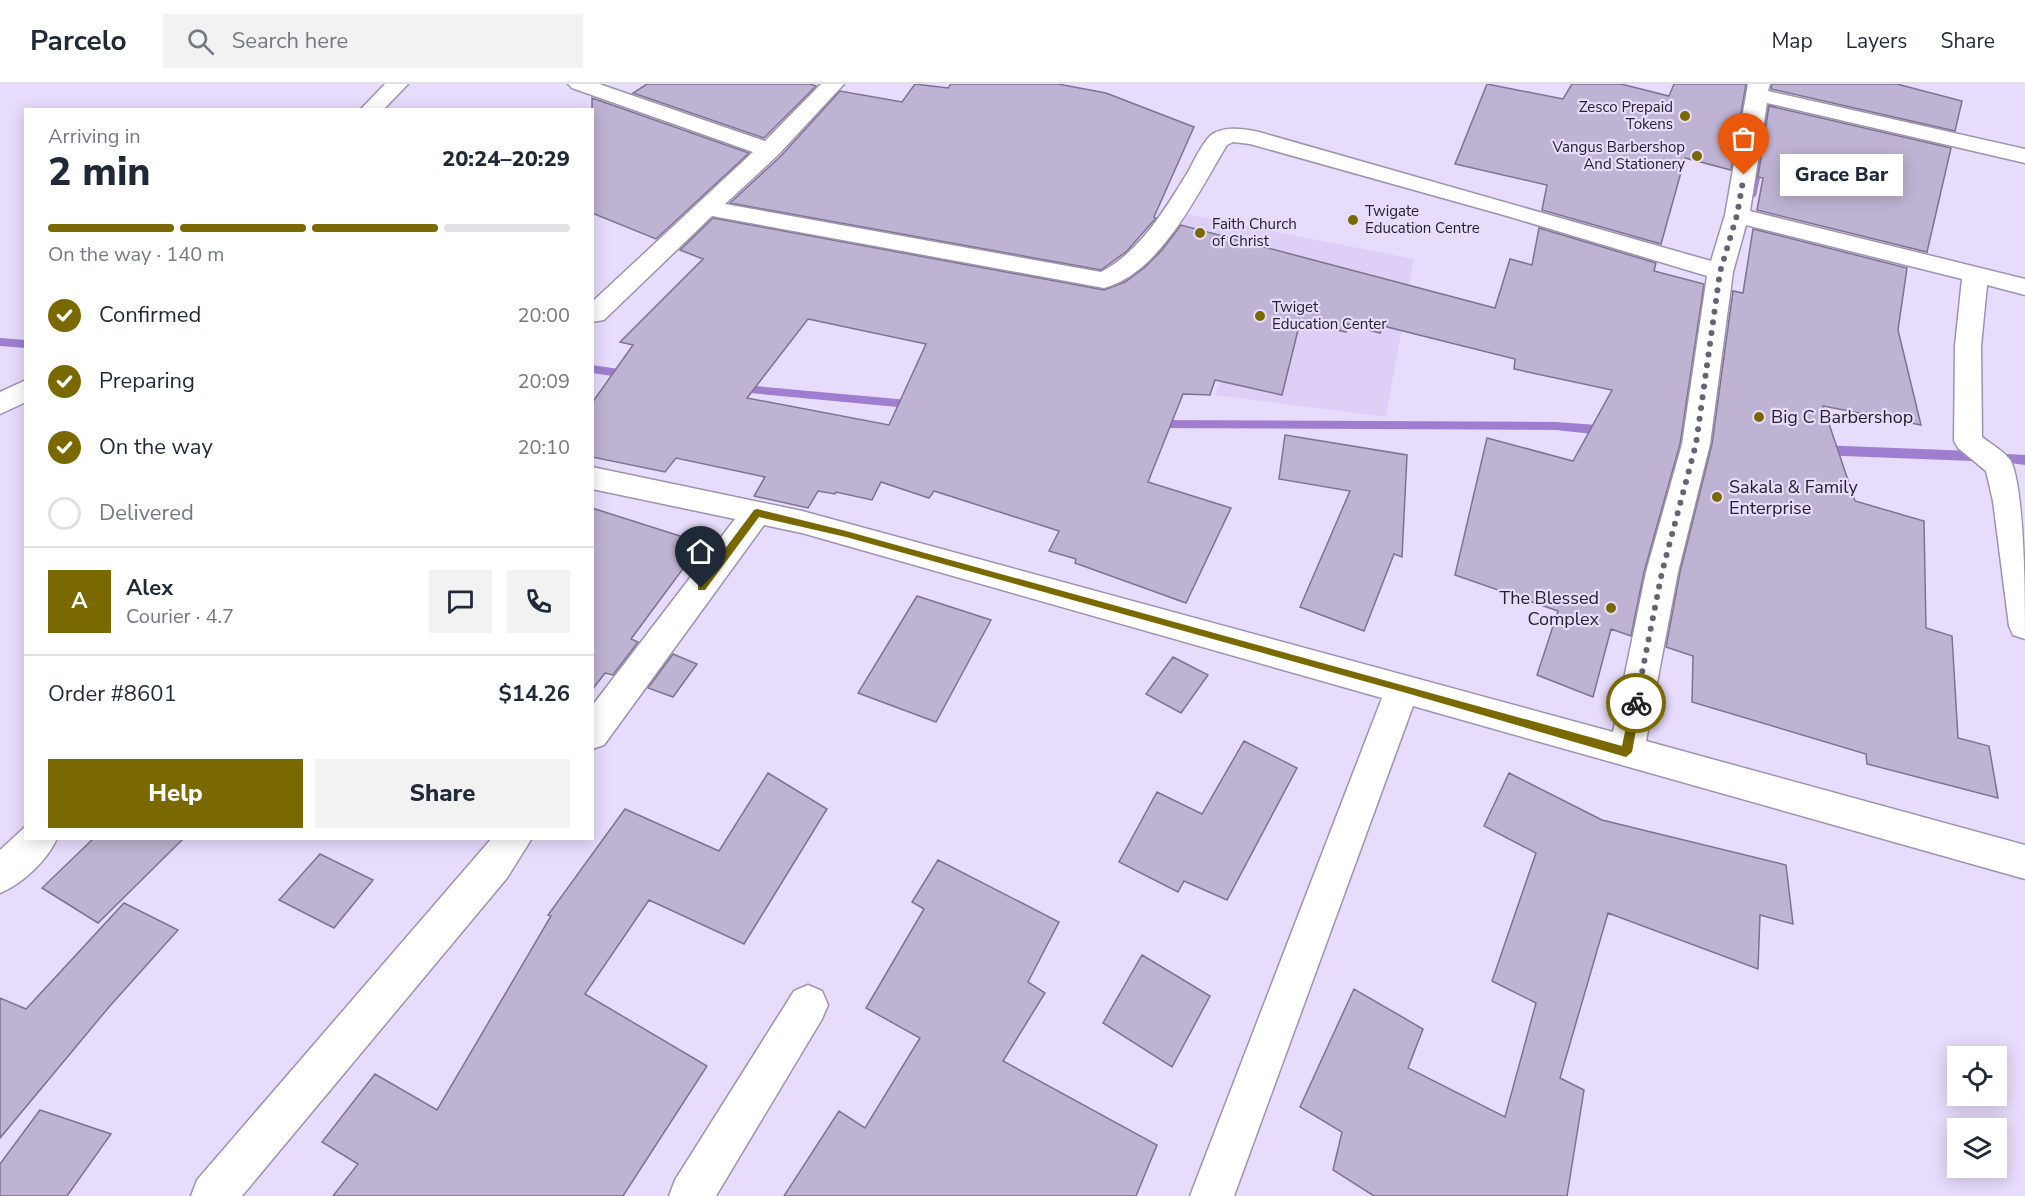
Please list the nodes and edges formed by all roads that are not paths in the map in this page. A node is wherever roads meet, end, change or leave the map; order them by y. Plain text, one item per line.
1 (397, 84) edge
2 (579, 84) edge
3 (833, 84) edge
4 (1759, 89) edge
5 (372, 108) edge
6 (770, 150) junction
7 (2025, 156) edge
8 (705, 208) junction
9 (1737, 215) junction
10 (1720, 272) junction
11 (1975, 275) junction
12 (2025, 287) edge
13 (595, 314) dead end
14 (594, 478) edge
15 (757, 513) junction
16 (2025, 626) edge
17 (1403, 688) junction
18 (594, 731) edge
19 (1626, 752) junction
20 (37, 840) edge
21 (513, 840) edge
22 (2025, 862) edge
23 (0, 875) edge
24 (808, 1005) dead end
25 (213, 1196) edge
26 (691, 1196) edge
27 (1212, 1196) edge

1 - 5 street
2 - 6 street
3 - 6 street
4 - 7 street
4 - 9 street
6 - 8 street
8 - 10 street
8 - 13 street
9 - 10 street
9 - 11 street
10 - 19 street
11 - 12 street
11 - 16 street
14 - 15 street
15 - 17 street
15 - 18 street
17 - 19 street
17 - 27 street
19 - 22 street
20 - 23 street
21 - 25 street
24 - 26 street

